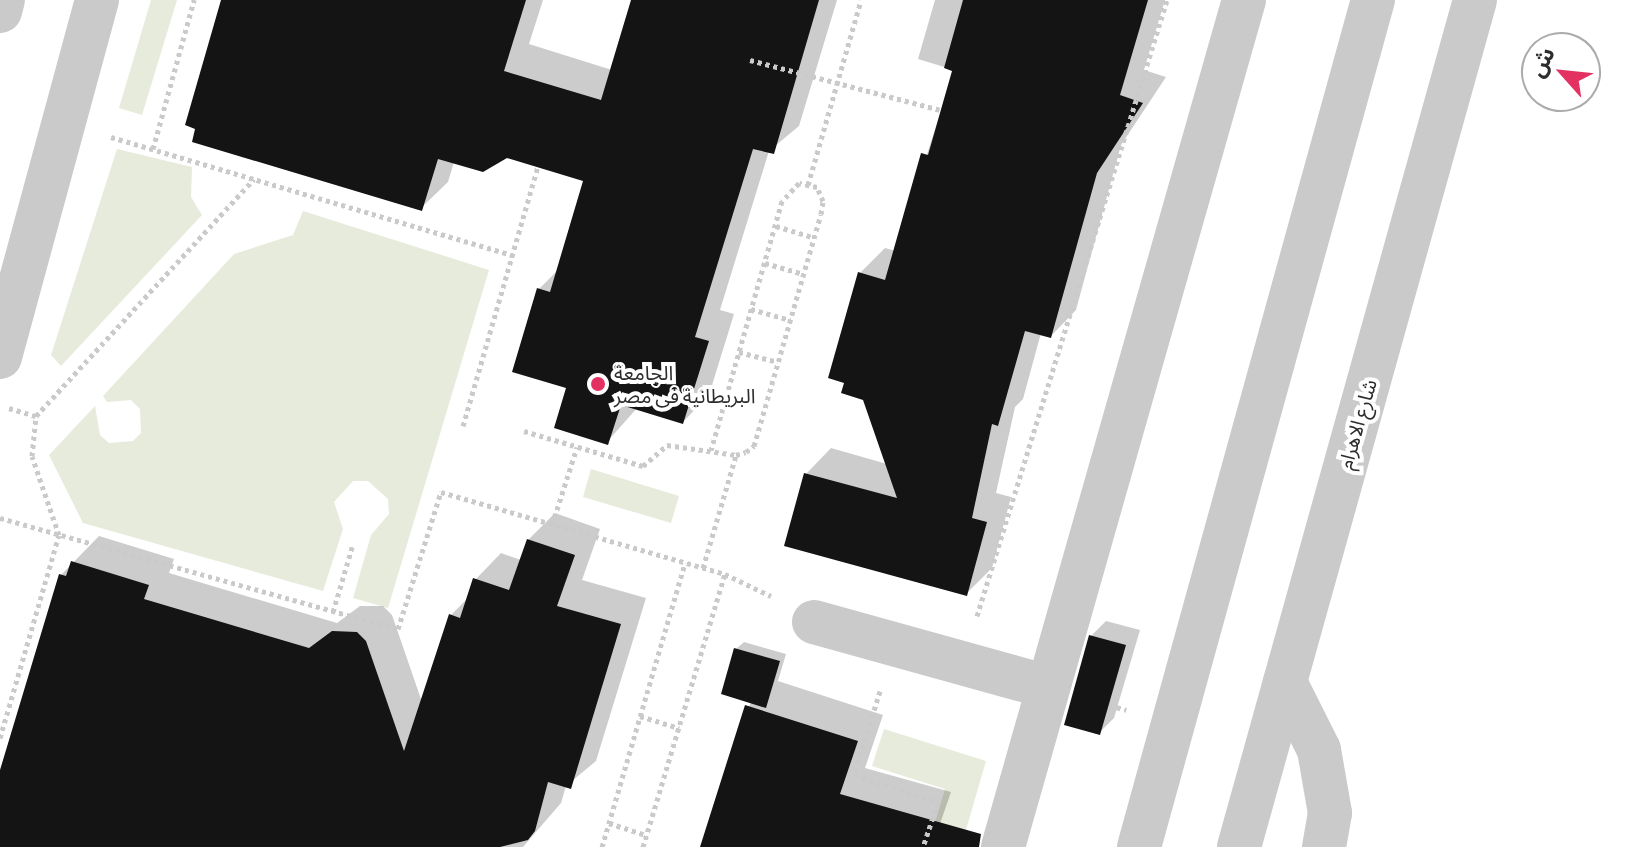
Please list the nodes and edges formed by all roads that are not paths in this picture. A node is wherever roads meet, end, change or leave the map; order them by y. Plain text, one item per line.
1 (3, 0) edge
2 (97, 0) edge
3 (1244, 0) edge
4 (1373, 0) edge
5 (1475, 0) edge
6 (0, 11) edge
7 (0, 357) edge
8 (814, 622) road end
9 (1285, 682) junction
10 (1048, 687) junction
11 (1003, 847) edge
12 (1139, 847) edge
13 (1239, 847) edge
14 (1324, 847) edge

1 - 6 street
2 - 7 street
3 - 10 street
4 - 12 street
5 - 9 street, شارع الاهرام
8 - 10 street
9 - 13 street, شارع الاهرام
9 - 14 street
10 - 11 street

